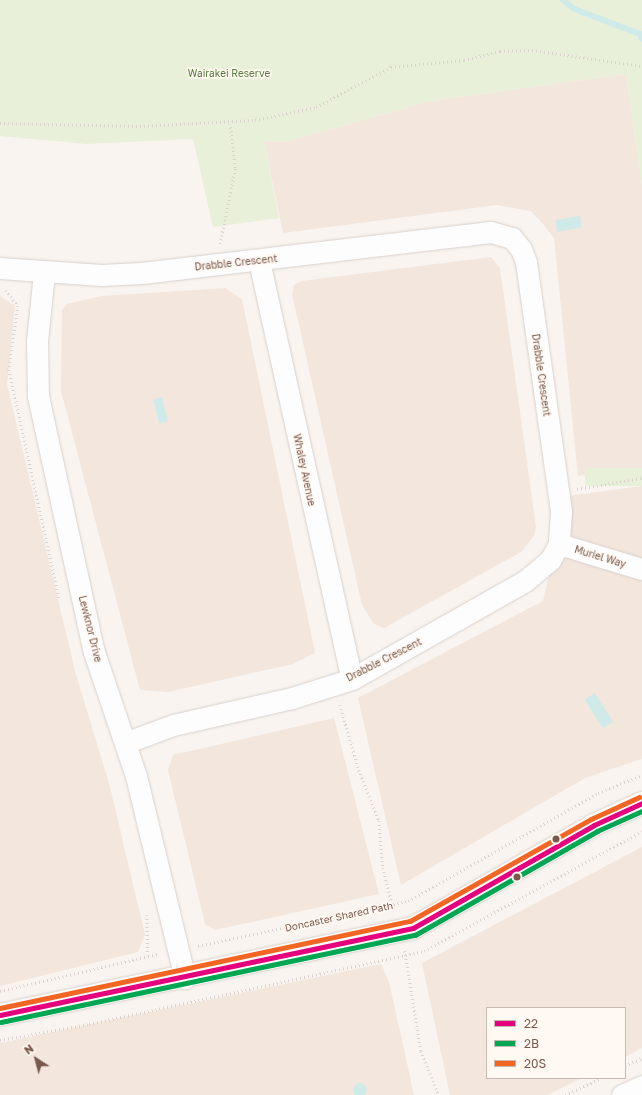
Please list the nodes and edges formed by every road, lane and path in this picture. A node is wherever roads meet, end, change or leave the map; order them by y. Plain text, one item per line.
1 (640, 66) edge
2 (0, 123) edge
3 (230, 124) junction
4 (259, 261) junction
5 (222, 264) junction
6 (0, 268) edge
7 (44, 273) junction
8 (642, 478) edge
9 (558, 492) junction
10 (559, 544) junction
11 (642, 570) edge
12 (352, 679) junction
13 (125, 743) junction
14 (642, 775) edge
15 (642, 803) edge
16 (393, 906) junction
17 (145, 910) dead end
18 (400, 931) junction
19 (177, 950) junction
20 (148, 955) junction
21 (185, 978) junction
22 (0, 991) edge
23 (0, 1015) edge
24 (642, 1058) edge
25 (626, 1066) edge
26 (599, 1079) edge
27 (642, 1086) edge
28 (439, 1095) edge
29 (565, 1095) edge
30 (622, 1095) edge

1 - 3 path
2 - 3 path
3 - 5 path
4 - 5 street, Drabble Crescent
4 - 9 street, Drabble Crescent
4 - 12 street, Whaley Avenue
5 - 7 street, Drabble Crescent
6 - 7 street, Drabble Crescent
7 - 13 street, Lewknor Drive
8 - 9 path
9 - 10 street, Drabble Crescent
10 - 11 street, Muriel Way
10 - 12 street, Drabble Crescent
12 - 13 street, Drabble Crescent
12 - 16 path
13 - 19 street, Lewknor Drive
14 - 16 path, Doncaster Shared Path
15 - 18 street
16 - 18 path
16 - 19 path, Doncaster Shared Path
17 - 20 path
18 - 21 street
18 - 28 path
19 - 20 path, Doncaster Shared Path
19 - 21 street, Lewknor Drive
20 - 22 path, Doncaster Shared Path
21 - 23 street
24 - 25 path
26 - 29 path
27 - 30 street

